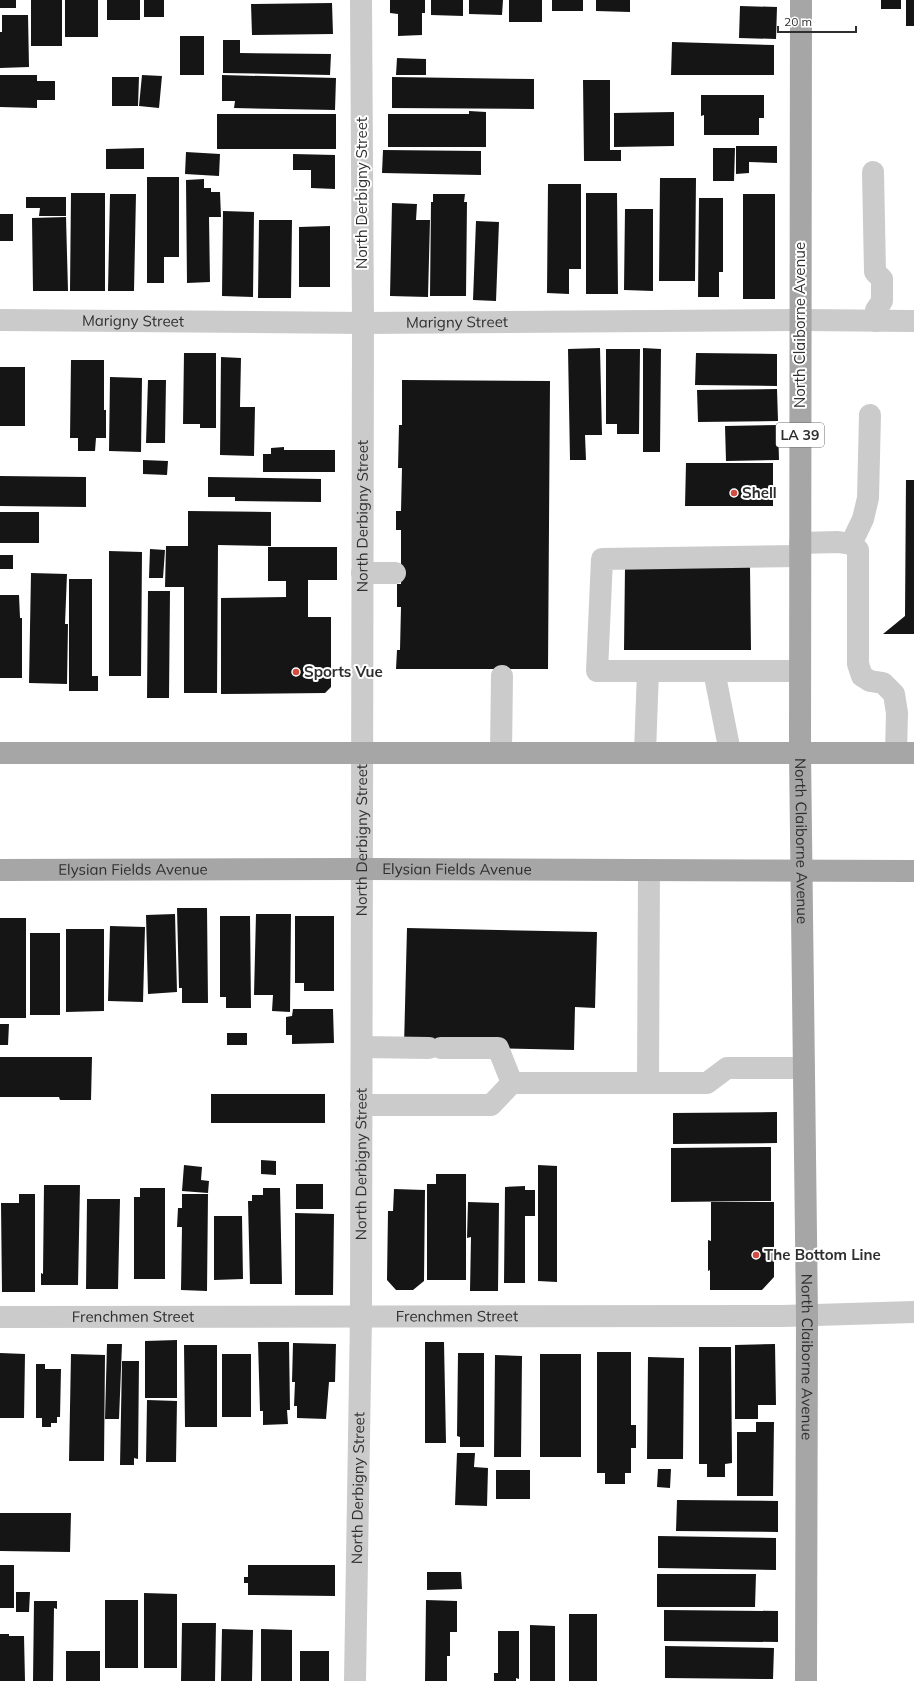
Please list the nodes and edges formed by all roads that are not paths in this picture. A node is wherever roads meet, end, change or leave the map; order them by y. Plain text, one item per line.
1 (361, 0) edge
2 (801, 0) edge
3 (873, 172) dead end
4 (876, 315) junction
5 (0, 320) edge
6 (800, 320) junction
7 (914, 321) edge
8 (363, 323) junction
9 (870, 415) dead end
10 (850, 544) junction
11 (800, 549) junction
12 (362, 573) junction
13 (395, 573) dead end
14 (648, 671) junction
15 (714, 671) junction
16 (800, 671) junction
17 (502, 676) dead end
18 (501, 752) junction
19 (645, 752) junction
20 (730, 752) junction
21 (800, 752) junction
22 (0, 753) edge
23 (361, 753) junction
24 (905, 753) edge
25 (362, 869) junction
26 (0, 870) edge
27 (649, 870) junction
28 (802, 870) junction
29 (914, 871) edge
30 (362, 1047) junction
31 (804, 1068) junction
32 (512, 1083) junction
33 (648, 1083) junction
34 (361, 1105) junction
35 (914, 1312) edge
36 (361, 1316) junction
37 (806, 1316) junction
38 (0, 1317) edge
39 (355, 1681) edge
40 (806, 1681) edge

1 - 8 street, North Derbigny Street
2 - 6 main road, North Claiborne Avenue / LA 39
3 - 4 street
4 - 6 street, Marigny Street
4 - 7 street, Marigny Street
5 - 8 street, Marigny Street
6 - 8 street, Marigny Street
6 - 11 main road, North Claiborne Avenue / LA 39
8 - 12 street, North Derbigny Street
9 - 10 street
10 - 11 street
10 - 24 street
11 - 14 street
11 - 16 main road, North Claiborne Avenue / LA 39
12 - 13 street
12 - 23 street, North Derbigny Street
14 - 15 street
14 - 19 street
15 - 16 street
15 - 20 street
16 - 21 main road, North Claiborne Avenue / LA 39
17 - 18 street
18 - 19 main road
18 - 23 main road
19 - 20 main road
20 - 21 main road
21 - 24 main road
21 - 28 main road, North Claiborne Avenue / LA 39
22 - 23 main road
23 - 25 street, North Derbigny Street
25 - 26 main road, Elysian Fields Avenue
25 - 27 main road, Elysian Fields Avenue
25 - 30 street, North Derbigny Street
27 - 28 main road, Elysian Fields Avenue
27 - 33 street
28 - 29 main road, Elysian Fields Avenue
28 - 31 main road, North Claiborne Avenue / LA 39
30 - 32 street
30 - 34 street, North Derbigny Street
31 - 33 street
31 - 37 main road, North Claiborne Avenue / LA 39
32 - 33 street
32 - 34 street
34 - 36 street, North Derbigny Street
35 - 37 street, Frenchmen Street
36 - 37 street, Frenchmen Street
36 - 38 street, Frenchmen Street
36 - 39 street, North Derbigny Street
37 - 40 main road, North Claiborne Avenue / LA 39

